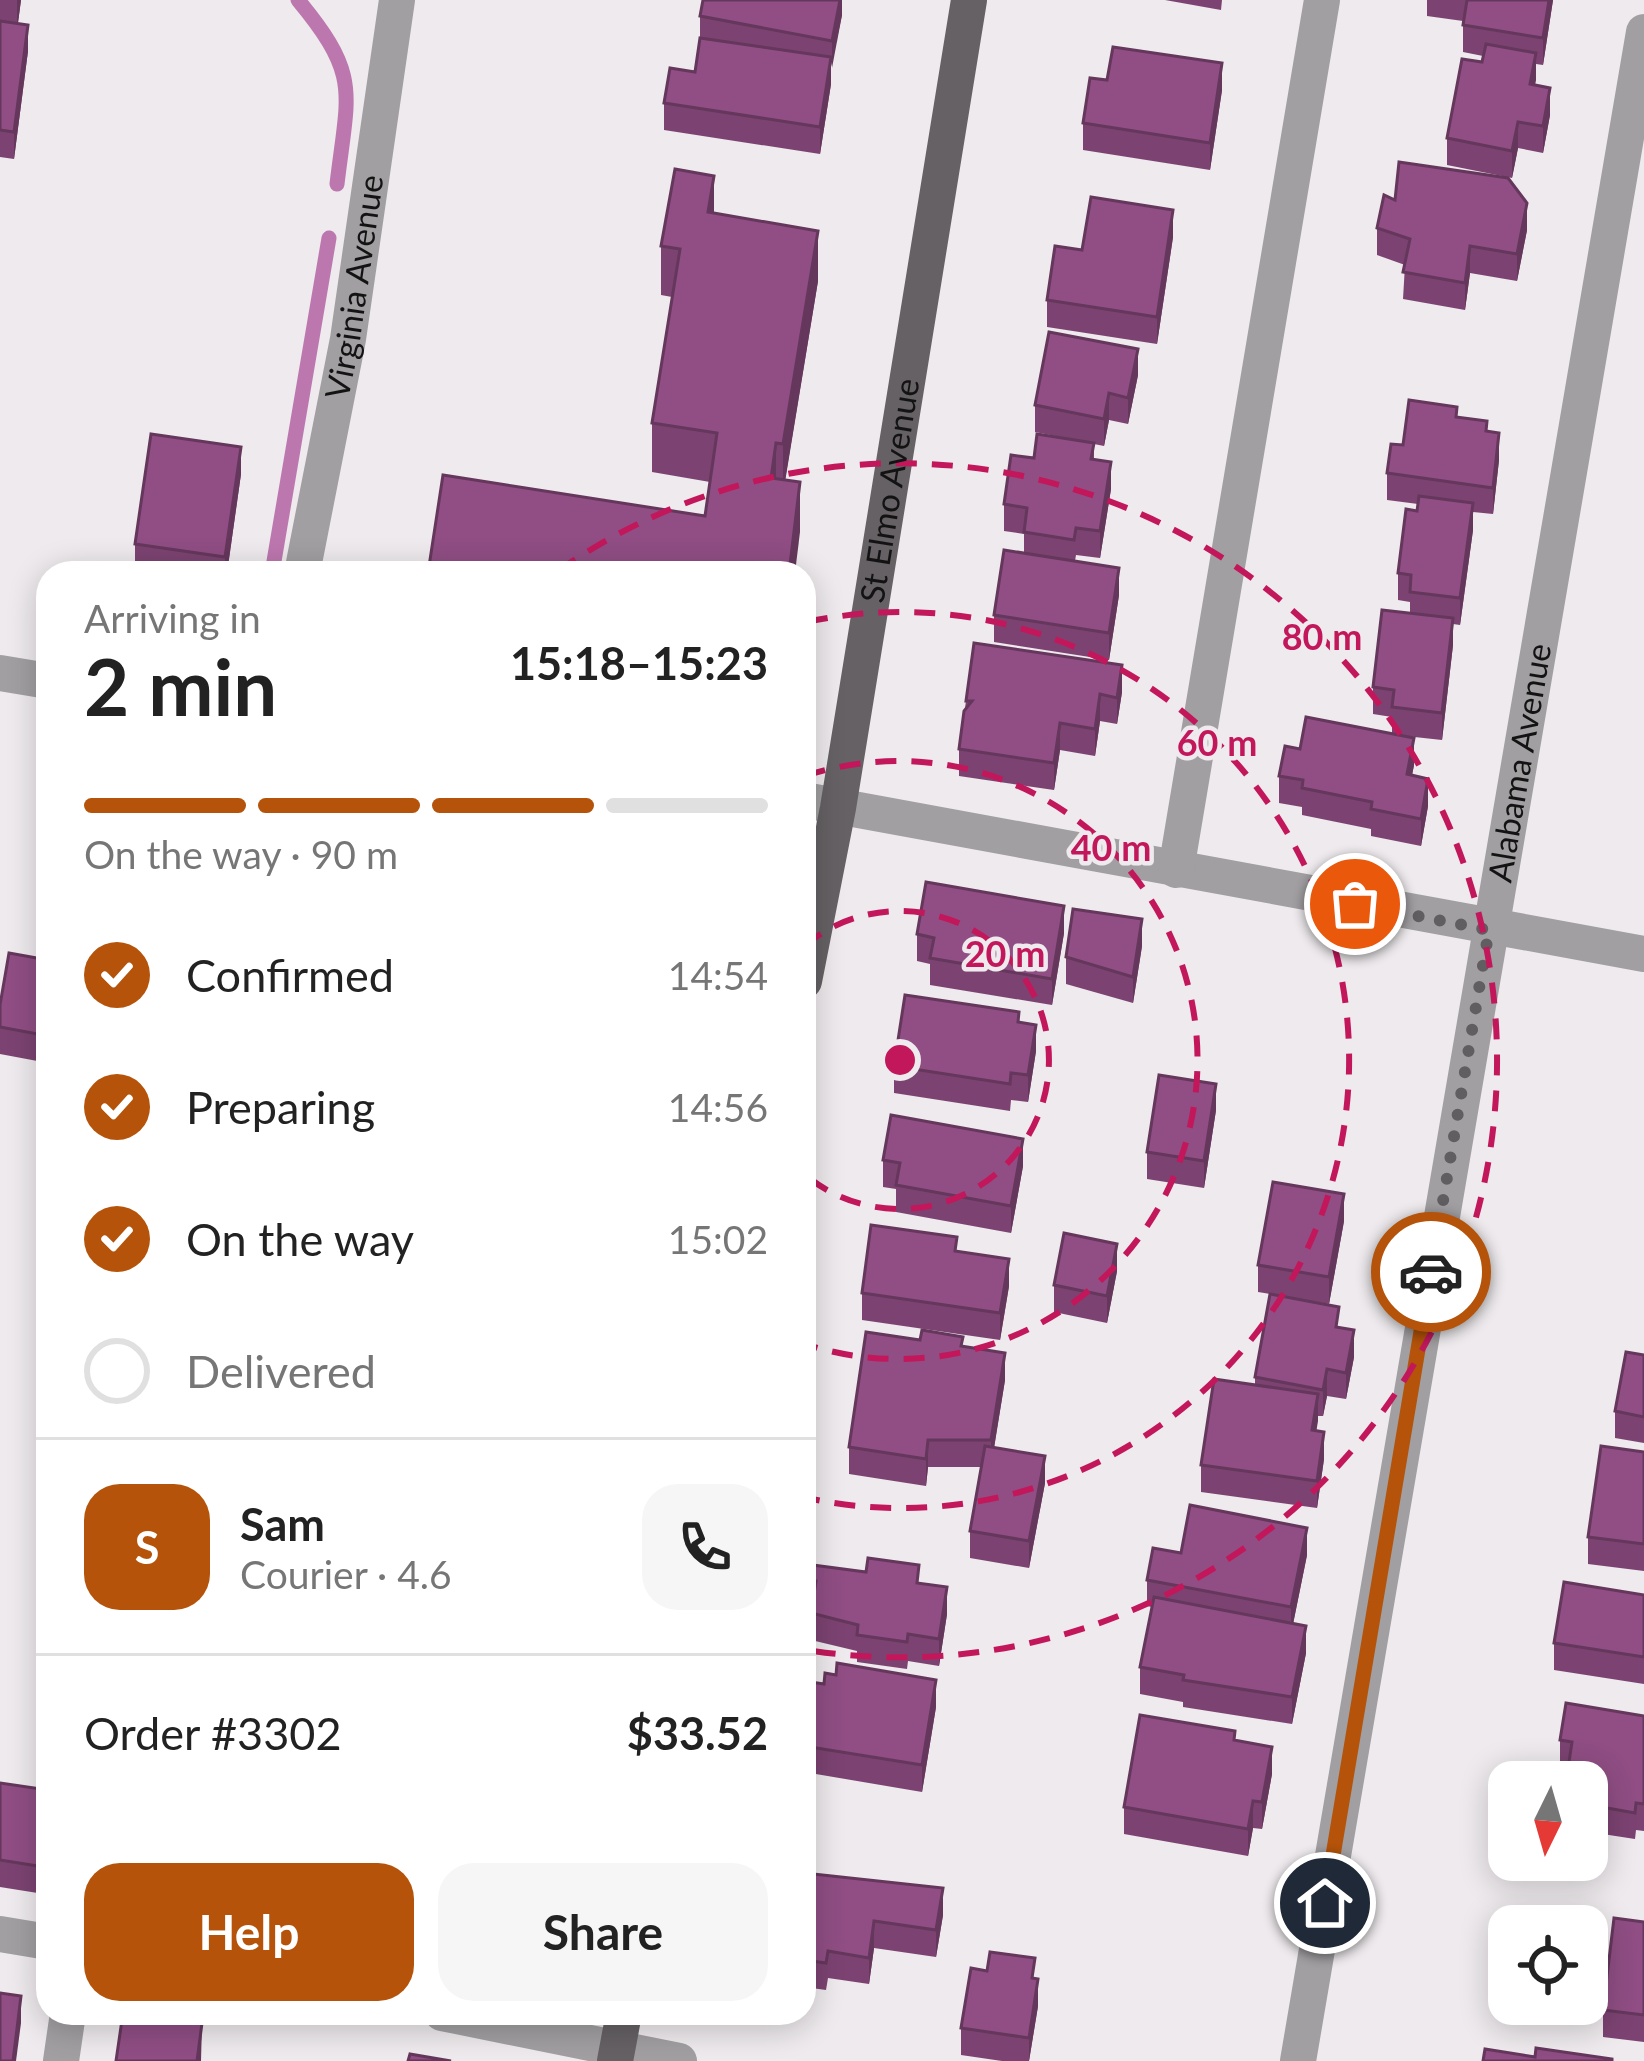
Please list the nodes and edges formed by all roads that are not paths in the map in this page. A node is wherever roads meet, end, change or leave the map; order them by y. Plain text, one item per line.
1 (397, 0) edge
2 (969, 0) edge
3 (1322, 0) edge
4 (1644, 32) edge
5 (304, 561) edge
6 (0, 673) edge
7 (36, 679) edge
8 (821, 804) edge
9 (816, 856) edge
10 (1176, 870) junction
11 (1489, 930) junction
12 (1644, 954) edge
13 (0, 1934) edge
14 (36, 1940) edge
15 (66, 2025) edge
16 (492, 2025) edge
17 (622, 2025) edge
18 (616, 2055) edge
19 (61, 2061) edge
20 (679, 2061) edge
21 (1298, 2061) edge

1 - 5 street, Virginia Avenue
2 - 8 main road, St Elmo Avenue
3 - 10 street
4 - 11 street, Alabama Avenue
6 - 7 street
8 - 9 main road, St Elmo Avenue
8 - 10 street
10 - 11 street
11 - 12 street
11 - 21 street, Alabama Avenue
13 - 14 street
15 - 19 street
16 - 18 street
17 - 18 main road
18 - 20 street

